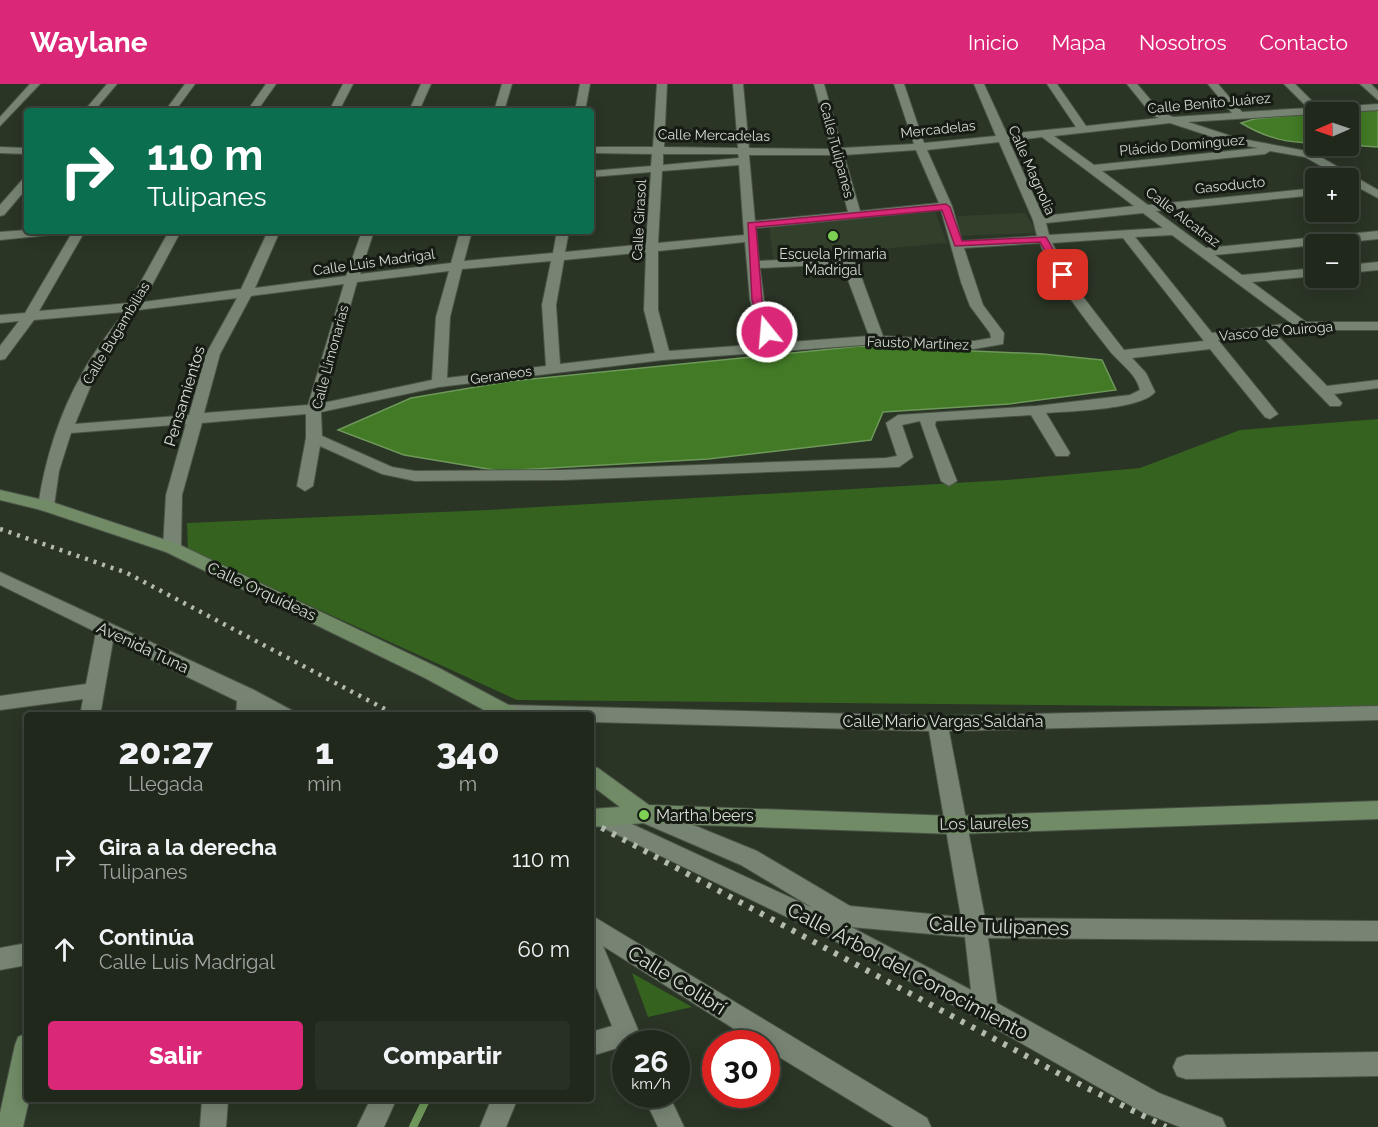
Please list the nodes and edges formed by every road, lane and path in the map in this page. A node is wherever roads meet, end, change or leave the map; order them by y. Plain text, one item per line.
1 (35, 84) edge
2 (112, 84) edge
3 (190, 84) edge
4 (271, 84) edge
5 (348, 84) edge
6 (426, 84) edge
7 (507, 84) edge
8 (585, 84) edge
9 (662, 84) edge
10 (738, 84) edge
11 (819, 84) edge
12 (899, 84) edge
13 (979, 84) edge
14 (1052, 84) edge
15 (1132, 84) edge
16 (1213, 84) edge
17 (1289, 84) edge
18 (1365, 84) edge
19 (1378, 96) edge
20 (1307, 102) edge
21 (1378, 106) edge
22 (1359, 107) edge
23 (92, 108) edge
24 (172, 108) edge
25 (254, 108) edge
26 (336, 108) edge
27 (415, 108) edge
28 (500, 108) edge
29 (581, 108) edge
30 (1305, 111) edge
31 (1240, 116) junction
32 (1172, 120) junction
33 (0, 123) edge
34 (1083, 129) junction
35 (1043, 133) junction
36 (1001, 138) junction
37 (920, 147) junction
38 (659, 149) junction
39 (1275, 149) junction
40 (0, 150) edge
41 (594, 150) edge
42 (24, 151) edge
43 (836, 152) junction
44 (745, 155) junction
45 (657, 168) junction
46 (1092, 169) junction
47 (594, 174) edge
48 (24, 184) edge
49 (1378, 185) edge
50 (1363, 186) junction
51 (1359, 187) edge
52 (1305, 192) edge
53 (1378, 195) edge
54 (946, 207) junction
55 (1148, 209) junction
56 (0, 212) edge
57 (855, 215) junction
58 (1040, 220) junction
59 (751, 231) junction
60 (1175, 231) junction
61 (1125, 233) junction
62 (24, 234) edge
63 (76, 234) edge
64 (173, 234) edge
65 (273, 234) edge
66 (367, 234) edge
67 (465, 234) edge
68 (563, 234) edge
69 (1378, 235) edge
70 (0, 236) edge
71 (1043, 239) junction
72 (958, 244) junction
73 (654, 246) junction
74 (1203, 252) junction
75 (560, 255) junction
76 (753, 265) junction
77 (456, 266) junction
78 (1378, 266) edge
79 (1359, 268) edge
80 (1305, 273) edge
81 (1239, 279) junction
82 (351, 281) junction
83 (246, 293) junction
84 (134, 307) junction
85 (30, 316) junction
86 (0, 319) edge
87 (1303, 326) junction
88 (1378, 326) edge
89 (1266, 332) junction
90 (878, 340) junction
91 (1212, 340) junction
92 (772, 348) junction
93 (1121, 355) junction
94 (0, 356) edge
95 (663, 356) junction
96 (553, 367) junction
97 (439, 383) junction
98 (1378, 384) edge
99 (1323, 391) junction
100 (1335, 403) dead end
101 (314, 408) junction
102 (1036, 410) junction
103 (1270, 414) dead end
104 (929, 417) junction
105 (195, 419) junction
106 (65, 429) junction
107 (314, 438) junction
108 (1062, 453) dead end
109 (949, 481) dead end
110 (305, 486) dead end
111 (0, 495) edge
112 (46, 506) junction
113 (172, 548) junction
114 (0, 578) edge
115 (106, 630) junction
116 (95, 690) junction
117 (247, 695) junction
118 (0, 703) edge
119 (91, 712) edge
120 (246, 712) edge
121 (279, 712) edge
122 (507, 712) edge
123 (1378, 713) edge
124 (594, 716) edge
125 (938, 724) junction
126 (594, 776) edge
127 (1378, 810) edge
128 (645, 814) junction
129 (595, 819) edge
130 (955, 825) junction
131 (594, 927) edge
132 (975, 928) junction
133 (1378, 931) edge
134 (594, 952) edge
135 (24, 955) edge
136 (0, 959) edge
137 (986, 1010) junction
138 (625, 1030) edge
139 (612, 1041) edge
140 (594, 1044) edge
141 (24, 1060) edge
142 (1378, 1064) edge
143 (1186, 1066) dead end
144 (215, 1102) edge
145 (381, 1102) edge
146 (503, 1102) edge
147 (662, 1108) edge
148 (10, 1127) edge
149 (213, 1127) edge
150 (370, 1127) edge
151 (493, 1127) edge
152 (671, 1127) edge
153 (918, 1127) edge
154 (1213, 1127) edge

1 - 33 street
2 - 23 street
3 - 24 street
4 - 25 street
5 - 26 street
6 - 27 street
7 - 28 street
8 - 29 street
9 - 38 street, Calle Girasol
10 - 44 street
11 - 43 street, Calle Tulipanes
12 - 37 street
13 - 36 street, Calle Magnolia
14 - 34 street
15 - 32 street
16 - 31 street
17 - 20 street
18 - 19 street
21 - 22 street, Calle Benito Juárez
30 - 31 street, Calle Benito Juárez
31 - 32 street, Calle Benito Juárez
32 - 34 street, Calle Benito Juárez
32 - 39 street
34 - 35 street, Calle Benito Juárez
35 - 36 street, Mercadelas
35 - 46 street, Calle Alcatraz
36 - 37 street, Mercadelas
36 - 58 street, Calle Magnolia
37 - 43 street, Mercadelas
37 - 54 street
38 - 41 street, Calle Mercadelas
38 - 44 street, Calle Mercadelas
38 - 45 street, Calle Girasol
39 - 46 street, Plácido Domínguez
39 - 50 street
40 - 42 street
43 - 44 street, Calle Mercadelas
43 - 57 street, Calle Tulipanes
44 - 45 street
44 - 59 street
45 - 47 street
45 - 73 street, Calle Girasol
46 - 55 street, Calle Alcatraz
48 - 56 street
49 - 50 street
50 - 51 street
50 - 53 street
52 - 55 street, Gasoducto
54 - 57 street
54 - 72 street
55 - 58 street, Gasoducto
55 - 60 street, Calle Alcatraz
57 - 59 street, Calle Luis Madrigal
58 - 71 street, Calle Magnolia
59 - 73 street, Calle Luis Madrigal
59 - 76 street
60 - 61 street
60 - 74 street, Calle Alcatraz
61 - 71 street
61 - 91 street
62 - 70 street
63 - 85 street
64 - 84 street, Calle Bugambilias
65 - 83 street, Pensamientos
66 - 82 street, Calle Limonarias
67 - 77 street
68 - 75 street, Geraneos
69 - 74 street
71 - 72 street
71 - 93 street, Calle Magnolia
72 - 90 street, Fausto Martínez
73 - 75 street, Calle Luis Madrigal
73 - 95 street, Calle Girasol
74 - 81 street, Calle Alcatraz
75 - 77 street, Calle Luis Madrigal
75 - 96 street, Geraneos
76 - 90 street
76 - 92 street
77 - 82 street, Calle Luis Madrigal
77 - 97 street
78 - 79 street
80 - 81 street
81 - 87 street, Calle Alcatraz
82 - 83 street, Calle Luis Madrigal
82 - 101 street, Calle Limonarias
83 - 84 street, Calle Luis Madrigal
83 - 105 street, Pensamientos
84 - 85 street, Calle Luis Madrigal
84 - 106 street, Calle Bugambilias
85 - 86 street, Calle Luis Madrigal
85 - 94 street
87 - 88 street, Vasco de Quiroga
87 - 89 street, Vasco de Quiroga
89 - 91 street, Vasco de Quiroga
89 - 99 street
90 - 92 street, Fausto Martínez
91 - 93 street, Vasco de Quiroga
91 - 103 street
92 - 95 street, Fausto Martínez
93 - 102 street, Calle Magnolia
95 - 96 street, Fausto Martínez
96 - 97 street, Geraneos
97 - 101 street, Geraneos
98 - 99 street
99 - 100 street
101 - 105 street, Geraneos
101 - 107 street, Calle Limonarias
102 - 104 street
102 - 108 street
104 - 107 street
104 - 109 street
105 - 106 street, Geraneos
105 - 113 street, Pensamientos
106 - 112 street, Calle Bugambilias
107 - 110 street, Calle Limonarias
111 - 112 street, Calle Orquídeas
112 - 113 street, Calle Orquídeas
113 - 122 street, Calle Orquídeas
114 - 115 street, Avenida Tuna
115 - 116 street
115 - 117 street, Avenida Tuna
116 - 118 street
116 - 119 street
117 - 120 street
117 - 121 street, Avenida Tuna
123 - 125 street, Calle Mario Vargas Saldaña
124 - 125 street, Calle Mario Vargas Saldaña
125 - 130 street
126 - 128 street
127 - 130 street, Los laureles
128 - 129 street, Los laureles
128 - 130 street, Los laureles
128 - 132 street, Calle Tulipanes
129 - 137 street, Calle Árbol del Conocimiento
130 - 132 street
131 - 153 street, Calle Colibrí
132 - 133 street, Calle Tulipanes
132 - 137 street
134 - 138 street
135 - 136 street
137 - 154 street, Calle Árbol del Conocimiento
139 - 140 street
141 - 148 street
142 - 143 street
144 - 149 street
145 - 150 street
146 - 151 street
147 - 152 street

